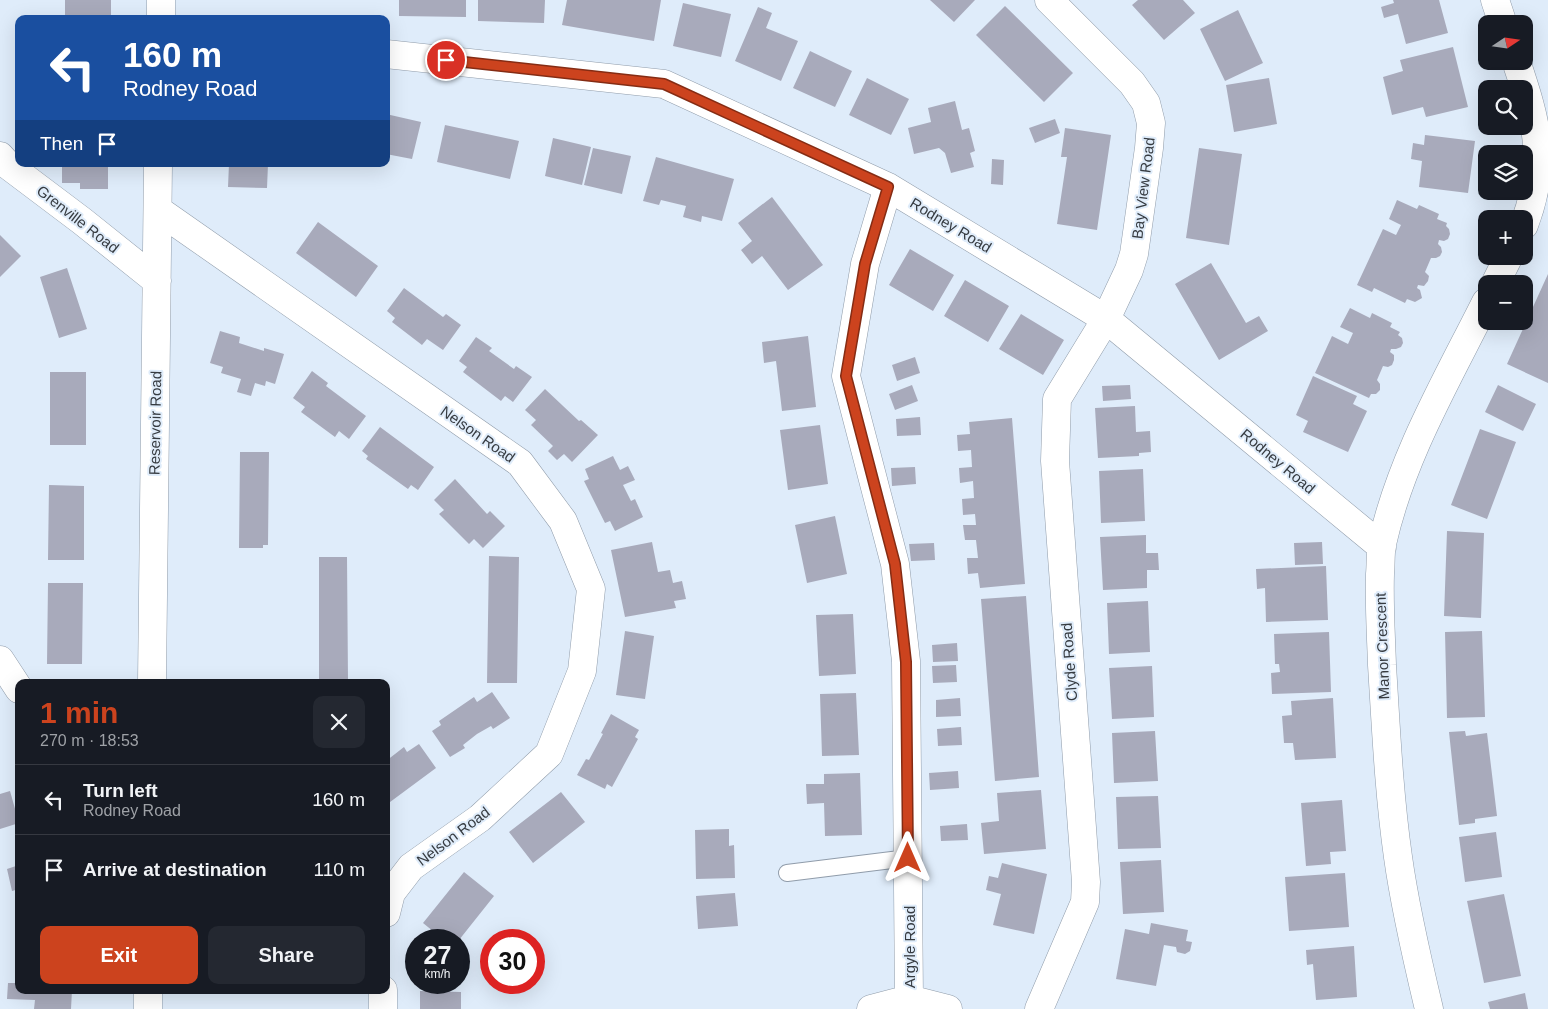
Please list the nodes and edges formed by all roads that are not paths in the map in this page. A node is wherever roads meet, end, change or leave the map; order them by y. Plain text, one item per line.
1 (161, 0) edge
2 (1050, 0) edge
3 (1495, 0) edge
4 (160, 15) edge
5 (1500, 15) edge
6 (390, 54) edge
7 (1519, 70) edge
8 (0, 156) edge
9 (158, 167) edge
10 (888, 187) junction
11 (158, 210) junction
12 (1530, 210) edge
13 (157, 281) junction
14 (1478, 318) edge
15 (1106, 319) junction
16 (1382, 547) junction
17 (0, 660) edge
18 (152, 679) edge
19 (15, 682) edge
20 (908, 858) junction
21 (787, 873) dead end
22 (390, 897) edge
23 (148, 994) edge
24 (383, 994) edge
25 (909, 999) junction
26 (148, 1009) edge
27 (383, 1009) edge
28 (871, 1009) edge
29 (948, 1009) edge
30 (1039, 1009) edge
31 (1429, 1009) edge

1 - 4 street
2 - 15 street, Bay View Road
3 - 5 street
6 - 10 street, Rodney Road
7 - 12 street
8 - 13 street, Grenville Road
9 - 11 street, Reservoir Road
10 - 15 street, Rodney Road
10 - 20 street, Argyle Road
11 - 13 street, Reservoir Road
11 - 22 street, Nelson Road
13 - 18 street, Reservoir Road
14 - 16 street, Manor Crescent
15 - 16 street, Rodney Road
15 - 30 street, Clyde Road
16 - 31 street, Manor Crescent
17 - 19 street
20 - 21 lane
20 - 25 street, Argyle Road
23 - 26 street
24 - 27 street
25 - 28 street
25 - 29 street

